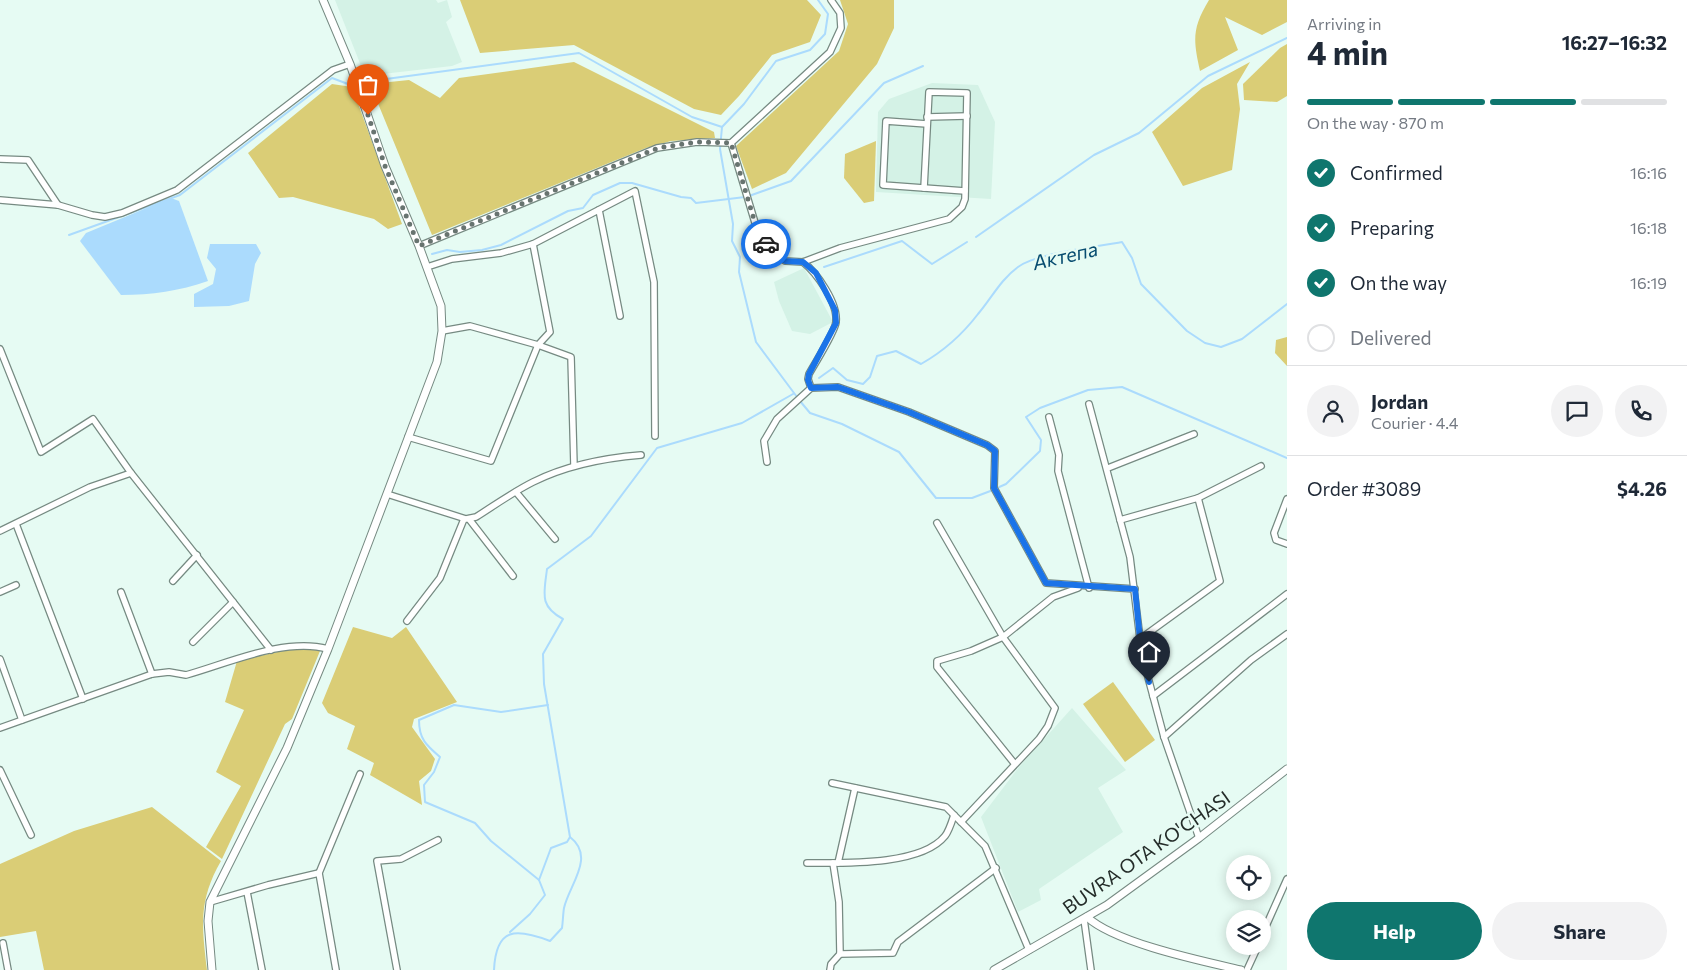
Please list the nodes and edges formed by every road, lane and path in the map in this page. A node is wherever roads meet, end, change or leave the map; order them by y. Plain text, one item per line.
1 (323, 0) edge
2 (831, 0) edge
3 (350, 64) junction
4 (967, 116) junction
5 (927, 121) junction
6 (731, 143) junction
7 (0, 159) edge
8 (924, 188) junction
9 (965, 191) junction
10 (0, 200) edge
11 (58, 205) junction
12 (599, 210) junction
13 (533, 244) junction
14 (419, 246) junction
15 (803, 262) junction
16 (427, 267) junction
17 (620, 316) dead end
18 (442, 331) junction
19 (538, 344) junction
20 (0, 349) edge
21 (811, 388) junction
22 (1089, 404) dead end
23 (1048, 418) dead end
24 (1194, 434) dead end
25 (655, 436) dead end
26 (408, 437) junction
27 (641, 455) dead end
28 (767, 462) dead end
29 (574, 466) junction
30 (1261, 466) dead end
31 (1108, 468) junction
32 (131, 474) junction
33 (516, 492) junction
34 (387, 494) junction
35 (1198, 498) junction
36 (1287, 499) edge
37 (1286, 505) edge
38 (467, 519) junction
39 (1120, 520) junction
40 (937, 523) dead end
41 (16, 524) junction
42 (0, 531) edge
43 (555, 539) dead end
44 (1287, 544) edge
45 (196, 555) junction
46 (513, 576) dead end
47 (173, 581) dead end
48 (16, 585) dead end
49 (1081, 587) junction
50 (1089, 588) junction
51 (1135, 589) junction
52 (0, 592) edge
53 (121, 592) dead end
54 (1287, 594) edge
55 (233, 602) junction
56 (407, 621) dead end
57 (1287, 634) edge
58 (1002, 636) junction
59 (1140, 639) junction
60 (193, 642) dead end
61 (328, 649) junction
62 (271, 650) junction
63 (0, 659) edge
64 (152, 674) junction
65 (1153, 696) junction
66 (83, 699) junction
67 (22, 720) junction
68 (0, 728) edge
69 (1164, 737) junction
70 (1014, 763) junction
71 (1287, 769) edge
72 (0, 770) edge
73 (360, 774) dead end
74 (832, 784) dead end
75 (855, 788) junction
76 (954, 815) junction
77 (960, 822) junction
78 (31, 835) dead end
79 (1199, 838) junction
80 (438, 840) dead end
81 (807, 863) dead end
82 (836, 863) junction
83 (996, 868) junction
84 (319, 873) junction
85 (1287, 879) edge
86 (246, 892) junction
87 (210, 902) junction
88 (1271, 915) edge
89 (1085, 918) junction
90 (3, 943) dead end
91 (1029, 950) junction
92 (840, 954) junction
93 (1254, 955) edge
94 (996, 969) edge
95 (8, 970) edge
96 (212, 970) edge
97 (262, 970) edge
98 (336, 970) edge
99 (397, 970) edge
100 (830, 970) edge
101 (1091, 970) edge
102 (1241, 970) edge
103 (1247, 970) edge

1 - 3 main road
2 - 6 street
3 - 11 street
3 - 14 main road
4 - 5 street
4 - 5 street
4 - 9 street
5 - 8 street
5 - 8 street
6 - 14 street
6 - 15 street
7 - 11 street
8 - 9 street
9 - 15 street
10 - 11 street
12 - 13 street
12 - 17 street
12 - 25 street
13 - 16 street
13 - 19 street
14 - 16 main road
15 - 21 street
16 - 18 main road
18 - 19 street
18 - 26 main road
19 - 26 street
19 - 29 street
20 - 32 street
21 - 28 street
21 - 49 street
22 - 31 street
23 - 50 street
24 - 31 street
26 - 34 main road
27 - 29 street
29 - 33 street
30 - 35 street
31 - 39 street
32 - 41 street
32 - 45 street
33 - 38 street
33 - 43 street
34 - 38 street
34 - 61 main road
35 - 39 street
35 - 59 street
36 - 37 street
37 - 44 street
38 - 46 street
38 - 56 street
39 - 51 street
40 - 58 street
41 - 42 street
41 - 66 street
45 - 47 street
45 - 55 street
48 - 52 street
49 - 50 street
49 - 58 street
50 - 51 street
51 - 59 street
53 - 64 street
54 - 65 street
55 - 60 street
55 - 62 street
57 - 69 street
58 - 70 street
58 - 70 street
59 - 65 street
61 - 62 street
61 - 87 main road
62 - 64 street
63 - 67 street
64 - 66 street
65 - 69 street
66 - 67 street
67 - 68 street
69 - 79 street
70 - 77 street
71 - 79 main road, BUVRA OTA KO'CHASI
72 - 78 street
73 - 84 street
74 - 75 street
75 - 76 street
75 - 82 street
76 - 77 street
76 - 82 street
77 - 83 street
79 - 89 main road, BUVRA OTA KO'CHASI
80 - 99 street
81 - 82 street
82 - 92 street
83 - 91 street
83 - 92 street
84 - 86 street
84 - 98 street
85 - 88 street
86 - 87 street
86 - 97 street
87 - 96 main road
89 - 91 main road, BUVRA OTA KO'CHASI
89 - 101 street
89 - 102 main road
90 - 95 street
91 - 94 main road, BUVRA OTA KO'CHASI
92 - 100 street
93 - 103 street

